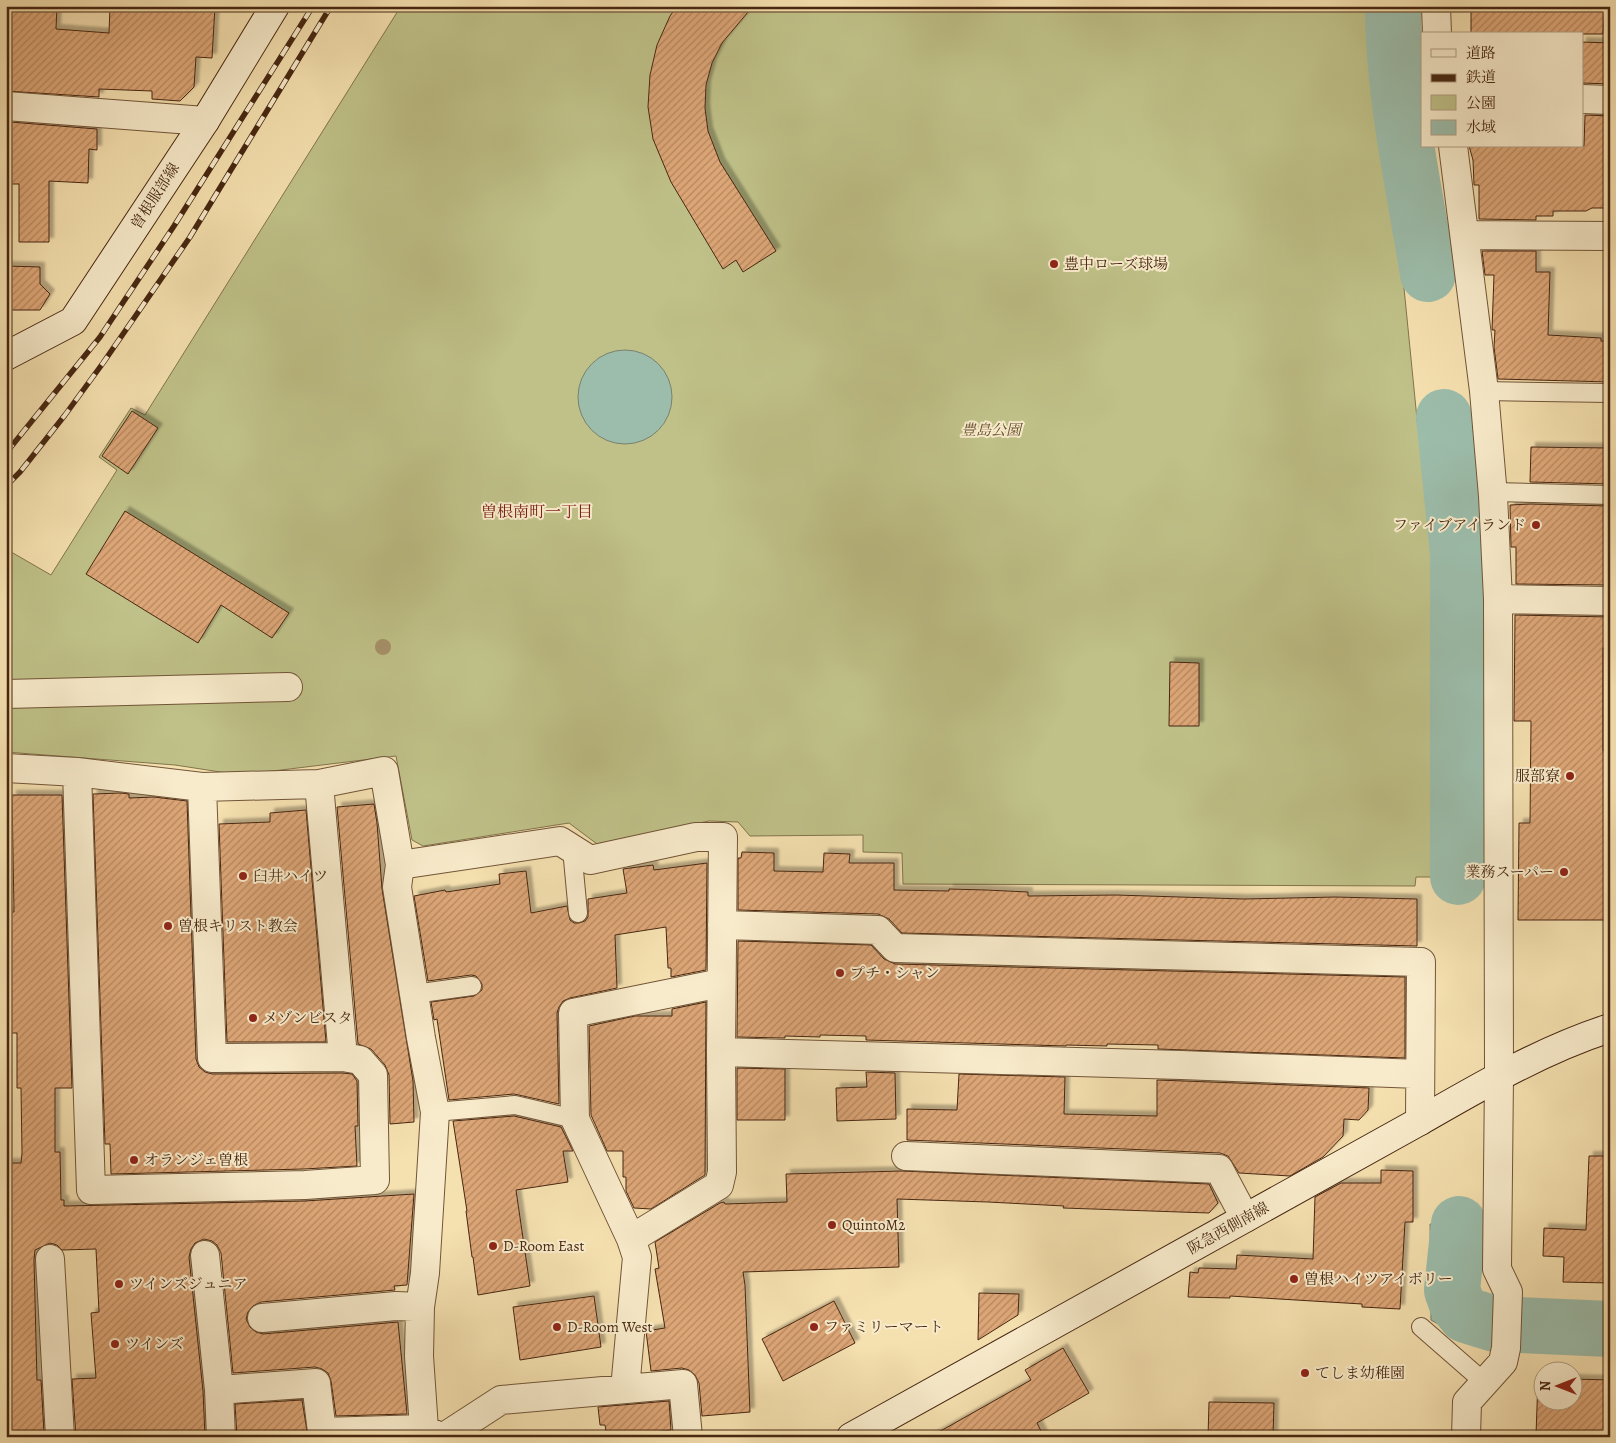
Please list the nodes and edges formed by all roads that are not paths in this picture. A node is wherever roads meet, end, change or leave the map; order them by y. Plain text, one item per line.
1 (275, 6) edge
2 (1436, 6) edge
3 (1437, 32) edge
4 (1584, 99) edge
5 (1610, 100) edge
6 (6, 106) edge
7 (205, 121) junction
8 (1453, 148) edge
9 (1465, 235) junction
10 (1610, 236) edge
11 (6, 356) edge
12 (1484, 391) junction
13 (1610, 393) edge
14 (1493, 492) junction
15 (1610, 495) edge
16 (1498, 599) junction
17 (1610, 601) edge
18 (288, 687) dead end
19 (6, 694) edge
20 (6, 768) edge
21 (77, 772) junction
22 (319, 784) junction
23 (202, 787) junction
24 (572, 848) junction
25 (400, 865) junction
26 (578, 913) dead end
27 (722, 925) junction
28 (721, 983) junction
29 (472, 986) dead end
30 (414, 994) junction
31 (1610, 1028) edge
32 (721, 1052) junction
33 (343, 1058) junction
34 (1419, 1074) junction
35 (1499, 1076) junction
36 (435, 1112) junction
37 (575, 1119) junction
38 (1420, 1122) junction
39 (906, 1156) dead end
40 (1245, 1218) junction
41 (631, 1239) junction
42 (205, 1255) dead end
43 (50, 1259) dead end
44 (420, 1307) junction
45 (262, 1318) dead end
46 (1421, 1327) dead end
47 (1484, 1382) junction
48 (625, 1389) junction
49 (219, 1390) junction
50 (436, 1434) edge
51 (60, 1437) edge
52 (221, 1437) edge
53 (688, 1437) edge
54 (851, 1437) edge
55 (1466, 1437) edge

1 - 7 street, 曽根服部線
2 - 3 street
4 - 5 street
6 - 7 street
7 - 11 street, 曽根服部線
8 - 9 street
9 - 10 street
9 - 12 street
12 - 13 lane
12 - 14 street
14 - 15 lane
14 - 16 street
16 - 17 street
16 - 35 street
18 - 19 street
20 - 21 street
21 - 23 street
21 - 33 street
22 - 23 street
22 - 25 street
22 - 33 street
23 - 33 street
24 - 25 street
24 - 26 lane
24 - 27 street
25 - 30 street
27 - 28 street
27 - 34 street
28 - 32 street
28 - 37 street
29 - 30 lane
30 - 36 street
31 - 35 street, 阪急西側南線
32 - 34 street
32 - 41 street
34 - 38 street
35 - 38 street, 阪急西側南線
35 - 47 street
36 - 37 lane
36 - 44 street
37 - 41 street
38 - 40 street, 阪急西側南線
39 - 40 street
40 - 54 street, 阪急西側南線
41 - 48 street
42 - 49 street
43 - 51 street
44 - 45 street
44 - 50 street
46 - 47 lane
47 - 55 street
48 - 50 street
48 - 53 street
49 - 50 street
49 - 52 street

